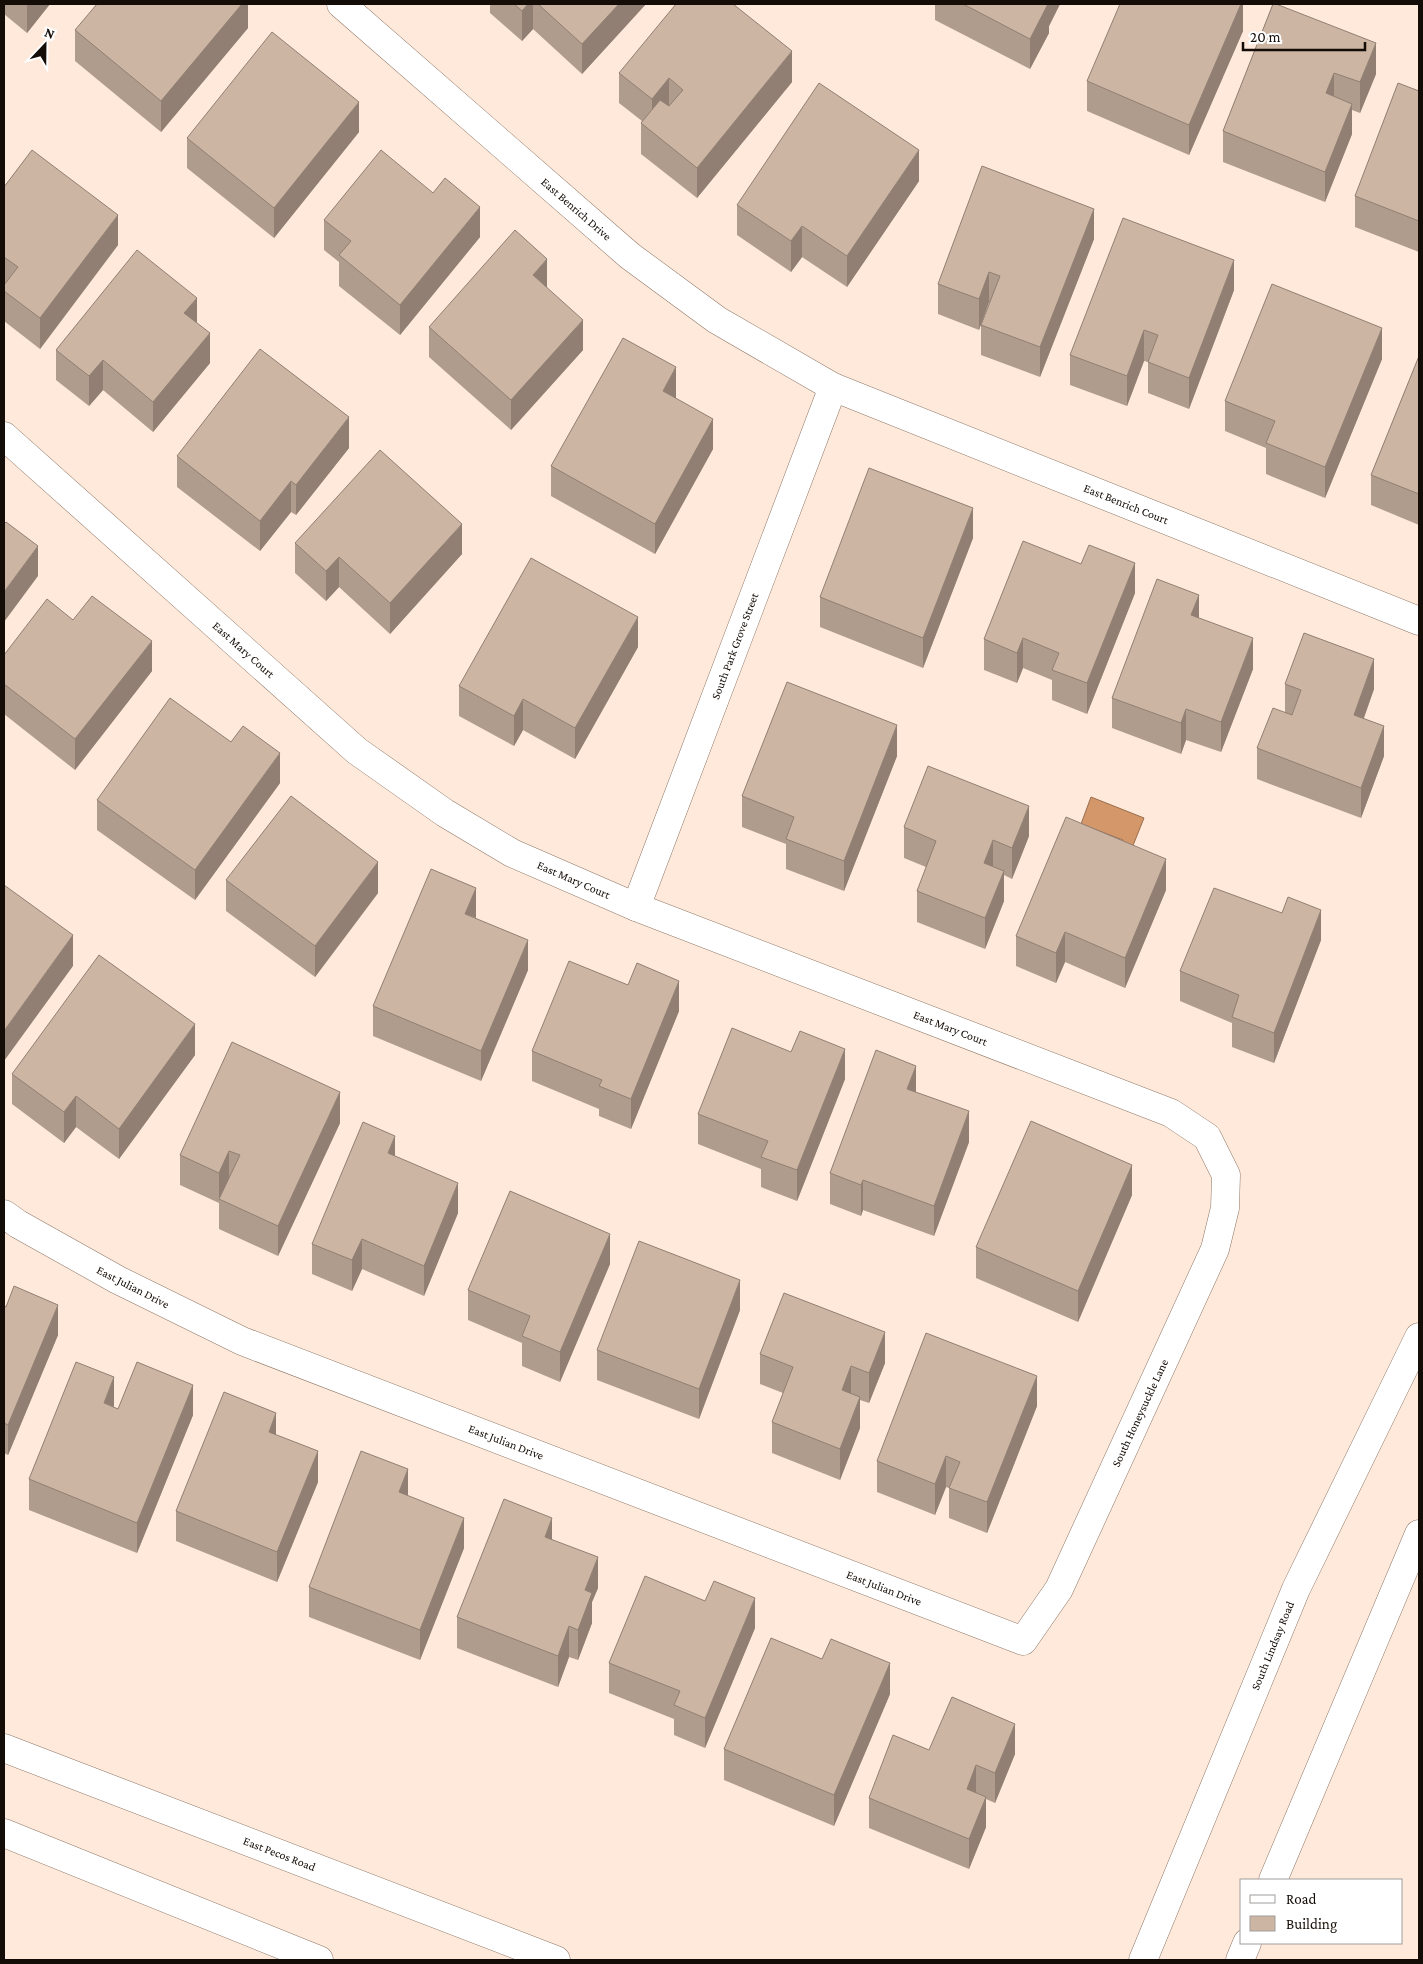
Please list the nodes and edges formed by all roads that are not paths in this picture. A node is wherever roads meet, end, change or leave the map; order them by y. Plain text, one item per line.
1 (342, 4) edge
2 (833, 387) junction
3 (4, 436) edge
4 (1419, 621) edge
5 (636, 906) junction
6 (1226, 1175) joint
7 (4, 1214) edge
8 (1419, 1338) edge
9 (1419, 1534) edge
10 (1023, 1641) joint
11 (4, 1748) edge
12 (4, 1833) edge
13 (1273, 1879) edge
14 (1247, 1944) edge
15 (319, 1960) edge
16 (556, 1960) edge
17 (1143, 1960) edge
18 (1240, 1960) edge

1 - 2 street, East Benrich Drive
2 - 4 street, East Benrich Court
2 - 5 street, South Park Grove Street
3 - 5 street, East Mary Court
5 - 6 street, East Mary Court
6 - 10 street, South Honeysuckle Lane
7 - 10 street, East Julian Drive
8 - 17 street, South Lindsay Road
9 - 13 street
11 - 16 street, East Pecos Road
12 - 15 street
14 - 18 street

